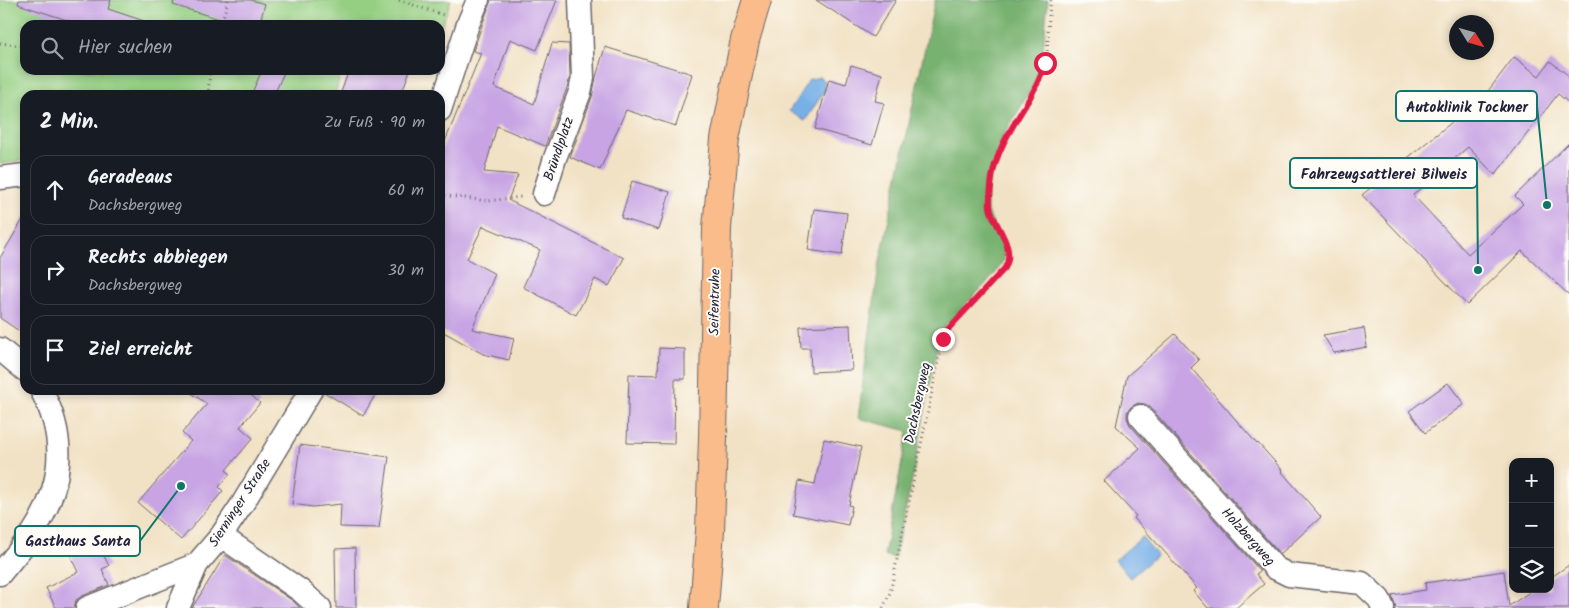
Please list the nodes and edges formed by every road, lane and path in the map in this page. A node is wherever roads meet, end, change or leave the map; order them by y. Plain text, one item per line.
1 (228, 0) edge
2 (399, 0) edge
3 (478, 0) edge
4 (580, 0) edge
5 (757, 0) edge
6 (1051, 0) edge
7 (222, 20) edge
8 (468, 24) junction
9 (0, 43) edge
10 (20, 45) edge
11 (210, 75) edge
12 (208, 90) edge
13 (445, 95) edge
14 (20, 176) edge
15 (0, 178) edge
16 (544, 194) joint
17 (445, 196) edge
18 (0, 349) edge
19 (20, 366) edge
20 (43, 395) edge
21 (308, 395) edge
22 (1140, 416) dead end
23 (221, 536) junction
24 (197, 564) junction
25 (0, 574) edge
26 (88, 608) edge
27 (178, 608) edge
28 (320, 608) edge
29 (704, 608) edge
30 (883, 608) edge
31 (1383, 608) edge

1 - 7 path
2 - 8 path
3 - 8 street
4 - 16 street, Bründlplatz
5 - 29 main road, Seifentruhe
6 - 30 path, Dachsbergweg
8 - 13 street
9 - 10 path
11 - 12 path
14 - 15 street
16 - 17 path, Bründlplatz
18 - 19 street
20 - 25 street
21 - 23 street, Sierninger Straße
22 - 31 street, Holzbergweg
23 - 24 street, Sierninger Straße
23 - 28 street
24 - 26 street, Sierninger Straße
24 - 27 street

